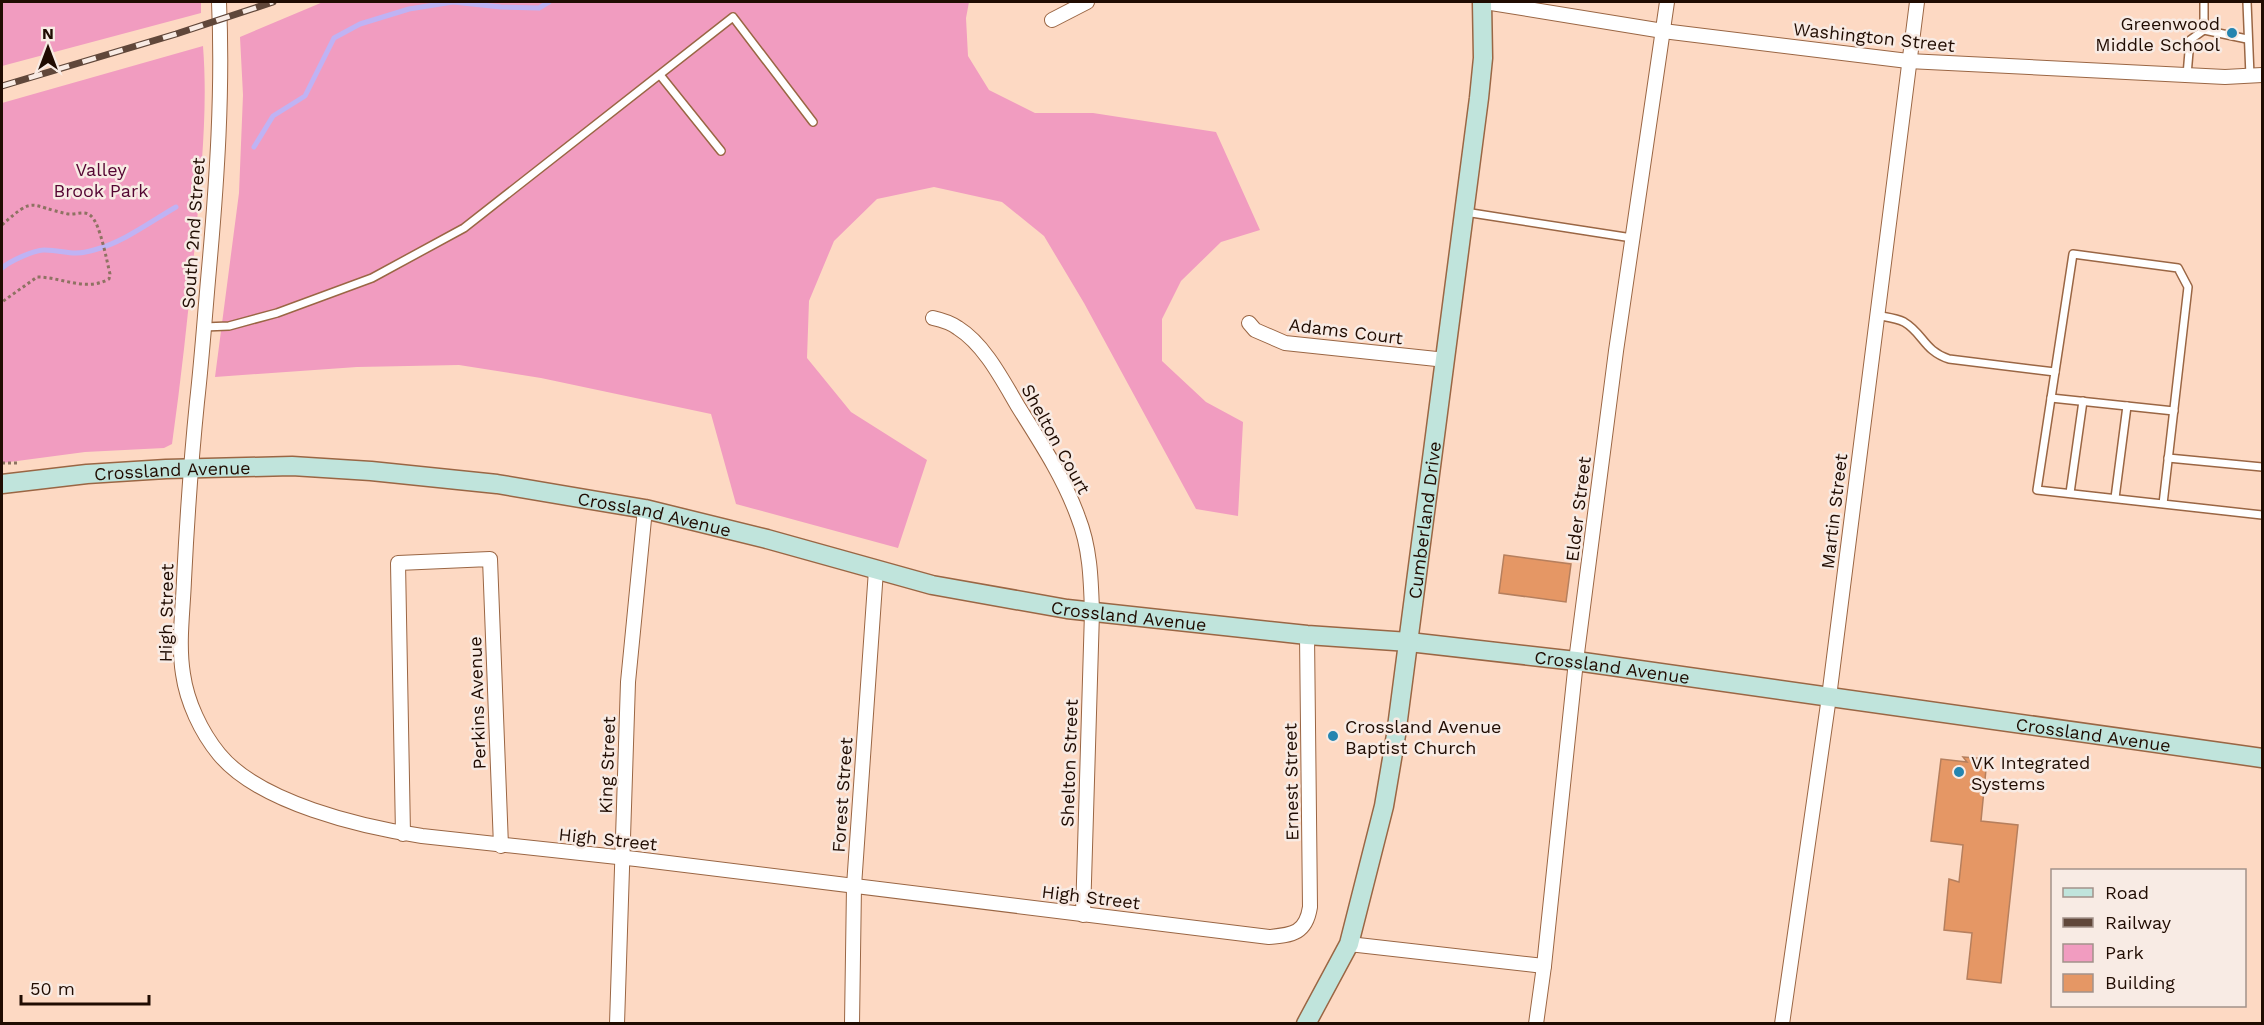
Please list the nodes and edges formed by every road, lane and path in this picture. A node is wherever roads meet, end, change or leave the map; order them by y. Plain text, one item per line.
1 (219, 2) edge
2 (1087, 2) edge
3 (1484, 2) edge
4 (1667, 2) edge
5 (1917, 2) edge
6 (2204, 2) edge
7 (2247, 2) edge
8 (1052, 20) dead end
9 (2204, 30) junction
10 (1663, 31) junction
11 (2247, 39) junction
12 (1908, 61) junction
13 (660, 75) junction
14 (2187, 75) junction
15 (2256, 76) edge
16 (813, 122) dead end
17 (721, 151) dead end
18 (1465, 212) junction
19 (2, 225) edge
20 (1632, 238) junction
21 (2, 302) edge
22 (1876, 315) junction
23 (933, 318) dead end
24 (1249, 323) dead end
25 (204, 327) junction
26 (1446, 360) junction
27 (2055, 372) junction
28 (2051, 398) junction
29 (2083, 401) junction
30 (2127, 406) junction
31 (2174, 411) junction
32 (2168, 458) junction
33 (190, 467) junction
34 (2262, 467) edge
35 (2, 484) edge
36 (2070, 493) junction
37 (2115, 498) junction
38 (2163, 504) junction
39 (645, 509) junction
40 (2262, 515) edge
41 (876, 570) junction
42 (1092, 612) junction
43 (1307, 635) junction
44 (1409, 642) junction
45 (1576, 661) junction
46 (1829, 697) junction
47 (2262, 758) edge
48 (403, 834) junction
49 (501, 846) junction
50 (622, 858) junction
51 (854, 886) junction
52 (1083, 915) junction
53 (1303, 926) joint
54 (1349, 944) junction
55 (1544, 966) junction
56 (616, 1023) edge
57 (852, 1023) edge
58 (1306, 1023) edge
59 (1536, 1023) edge
60 (1782, 1023) edge

1 - 25 street, South 2nd Street
2 - 8 street
3 - 10 street, Washington Street
3 - 18 main road, Cumberland Drive
4 - 10 street, Elder Street
5 - 12 street, Martin Street
6 - 9 lane
7 - 11 lane
9 - 11 lane
9 - 14 lane
10 - 12 street, Washington Street
10 - 20 street, Elder Street
11 - 15 lane
12 - 14 street, Washington Street
12 - 22 street, Martin Street
13 - 16 lane
13 - 17 lane
13 - 25 lane
14 - 15 street, Washington Street
18 - 20 lane
18 - 26 main road, Cumberland Drive
19 - 21 path
20 - 45 street, Elder Street
22 - 27 lane
22 - 46 street, Martin Street
23 - 42 street, Shelton Court
24 - 26 street, Adams Court
25 - 33 street, South 2nd Street
26 - 44 main road, Cumberland Drive
27 - 28 lane
27 - 31 lane
28 - 29 lane
28 - 36 lane
29 - 30 lane
29 - 36 lane
30 - 31 lane
30 - 37 lane
31 - 32 lane
32 - 34 lane
32 - 38 lane
33 - 35 main road, Crossland Avenue
33 - 39 main road, Crossland Avenue
33 - 48 street, High Street
36 - 37 lane
37 - 38 lane
38 - 40 lane
39 - 41 main road, Crossland Avenue
39 - 50 street, King Street
41 - 42 main road, Crossland Avenue
41 - 51 street, Forest Street
42 - 43 main road, Crossland Avenue
42 - 52 street, Shelton Street
43 - 44 main road, Crossland Avenue
43 - 53 street, Ernest Street
44 - 45 main road, Crossland Avenue
44 - 54 main road, Cumberland Drive
45 - 46 main road, Crossland Avenue
45 - 55 street, Elder Street
46 - 47 main road, Crossland Avenue
46 - 60 street, Martin Street
48 - 49 street, High Street
48 - 49 street, Perkins Avenue
49 - 50 street, High Street
50 - 51 street, High Street
50 - 56 street, King Street
51 - 52 street, High Street
51 - 57 street, Forest Street
52 - 53 street, High Street
54 - 55 street
54 - 58 main road, Cumberland Drive
55 - 59 street, Elder Street

